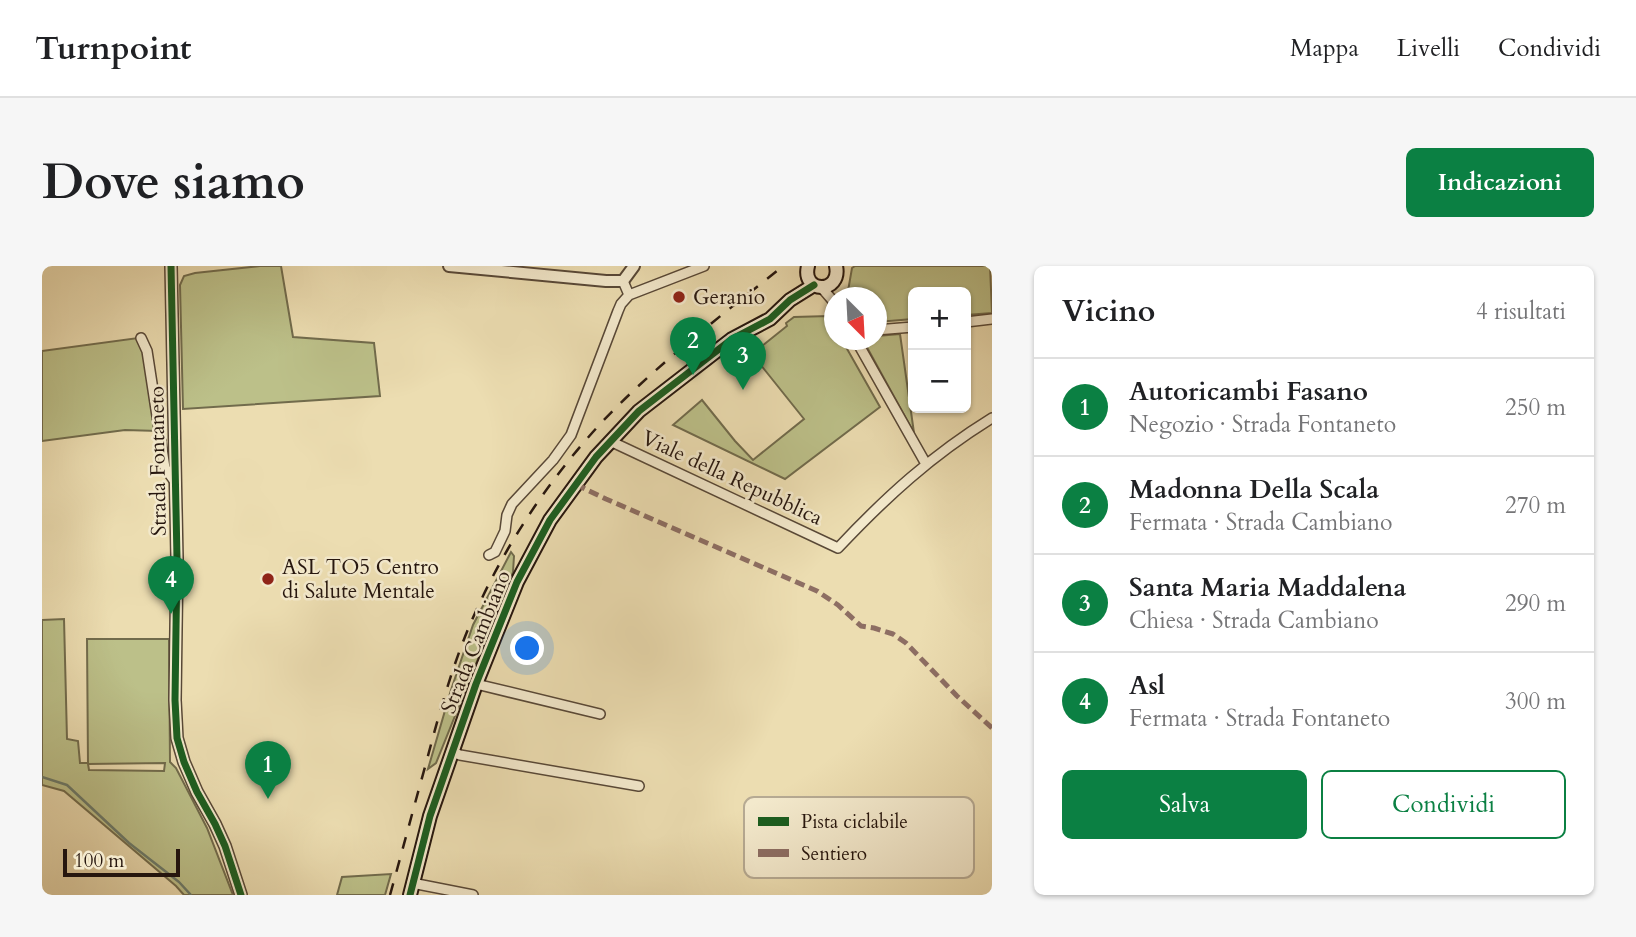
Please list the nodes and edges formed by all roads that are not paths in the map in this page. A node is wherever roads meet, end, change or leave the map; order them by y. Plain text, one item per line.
1 (171, 266) edge
2 (177, 266) edge
3 (449, 266) edge
4 (634, 266) edge
5 (704, 266) edge
6 (837, 267) edge
7 (816, 280) edge
8 (623, 281) junction
9 (629, 295) junction
10 (992, 319) edge
11 (971, 321) edge
12 (908, 327) edge
13 (887, 329) edge
14 (141, 338) dead end
15 (862, 350) edge
16 (992, 418) edge
17 (610, 441) junction
18 (926, 464) junction
19 (176, 483) junction
20 (489, 555) dead end
21 (477, 684) junction
22 (600, 713) dead end
23 (452, 752) junction
24 (639, 786) dead end
25 (411, 889) edge
26 (241, 895) edge
27 (473, 895) edge

1 - 2 street
1 - 19 street, Strada Fontaneto
3 - 8 street
4 - 8 street
5 - 9 street
6 - 7 main road
7 - 17 main road, Strada Cambiano
8 - 9 street
9 - 20 street
10 - 11 street
12 - 13 street
14 - 19 street
15 - 18 street
16 - 18 street
17 - 18 street, Viale della Repubblica
17 - 21 main road, Strada Cambiano
19 - 26 street, Strada Fontaneto
21 - 22 street
21 - 23 main road, Strada Cambiano
23 - 24 street
23 - 25 main road, Strada Cambiano
25 - 27 street

